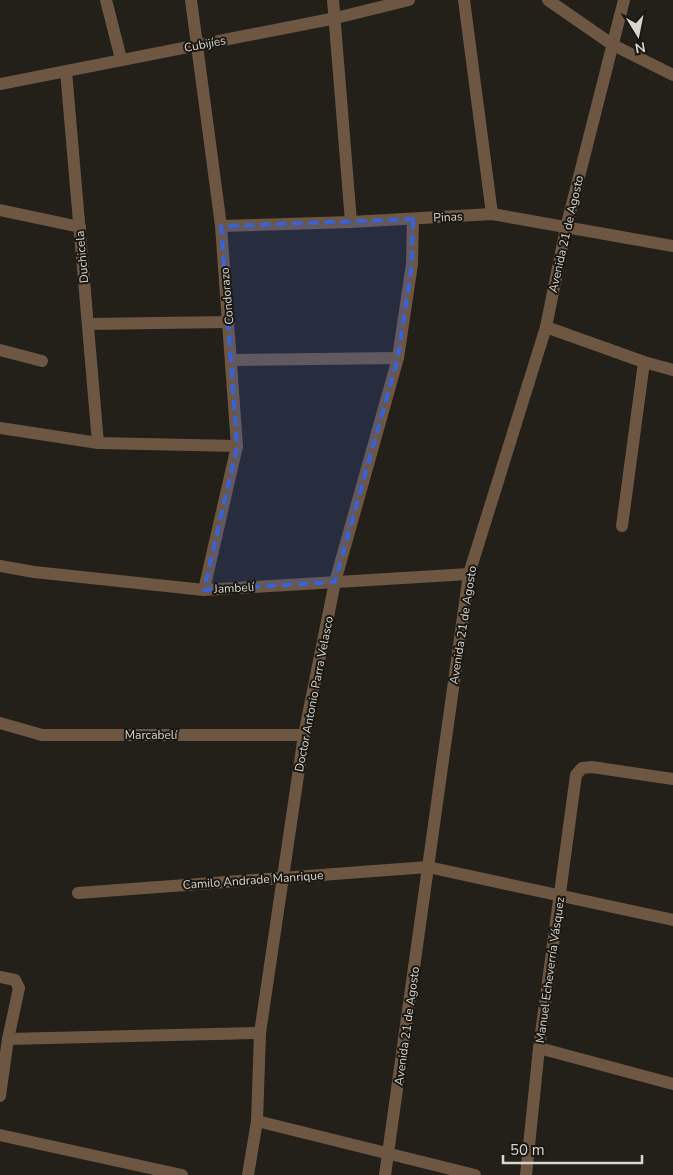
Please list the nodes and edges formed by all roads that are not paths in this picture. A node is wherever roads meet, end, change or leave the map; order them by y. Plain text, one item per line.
1 (106, 0) edge
2 (192, 0) edge
3 (333, 0) edge
4 (409, 0) edge
5 (464, 0) edge
6 (548, 0) edge
7 (624, 0) edge
8 (336, 18) junction
9 (613, 45) junction
10 (196, 46) junction
11 (121, 59) junction
12 (66, 71) junction
13 (673, 75) edge
14 (0, 84) edge
15 (0, 210) edge
16 (492, 214) junction
17 (412, 219) junction
18 (351, 222) junction
19 (80, 226) junction
20 (221, 226) junction
21 (566, 228) junction
22 (673, 246) edge
23 (229, 322) junction
24 (88, 324) junction
25 (546, 327) junction
26 (0, 350) edge
27 (398, 358) junction
28 (232, 360) junction
29 (42, 361) dead end
30 (644, 362) junction
31 (673, 370) edge
32 (0, 428) edge
33 (98, 444) junction
34 (237, 446) junction
35 (622, 526) dead end
36 (0, 566) edge
37 (469, 574) junction
38 (335, 582) junction
39 (204, 590) junction
40 (0, 724) edge
41 (304, 734) junction
42 (673, 780) edge
43 (428, 867) junction
44 (285, 878) junction
45 (78, 893) dead end
46 (560, 897) junction
47 (673, 920) edge
48 (0, 978) edge
49 (260, 1033) junction
50 (8, 1039) junction
51 (539, 1048) junction
52 (673, 1084) edge
53 (0, 1096) edge
54 (257, 1120) junction
55 (0, 1135) edge
56 (390, 1154) junction
57 (182, 1175) edge
58 (248, 1175) edge
59 (385, 1175) edge
60 (475, 1175) edge
61 (526, 1175) edge

1 - 11 street
2 - 10 street, Condorazo
3 - 8 street
4 - 8 street, Cubijíes
5 - 16 street
6 - 9 street
7 - 9 street, Avenida 21 de Agosto
8 - 10 street, Cubijíes
8 - 18 street
9 - 13 street
9 - 21 street, Avenida 21 de Agosto
10 - 11 street, Cubijíes
10 - 20 street, Condorazo
11 - 12 street, Cubijíes
12 - 14 street, Cubijíes
12 - 19 street, Duchicela
15 - 19 street
16 - 17 street, Pinas
16 - 21 street, Pinas
17 - 18 street, Pinas
17 - 27 street, Doctor Antonio Parra Velasco
18 - 20 street, Pinas
19 - 24 street, Duchicela
20 - 23 street, Condorazo
21 - 22 street, Pinas
21 - 25 street, Avenida 21 de Agosto
23 - 24 street
23 - 28 street, Condorazo
24 - 33 street, Duchicela
25 - 30 street
25 - 37 street, Avenida 21 de Agosto
26 - 29 street
27 - 28 street
27 - 38 street, Doctor Antonio Parra Velasco
28 - 34 street, Condorazo
30 - 31 street
30 - 35 street
32 - 33 street
33 - 34 street
34 - 39 street, Condorazo
36 - 39 street, Jambelí
37 - 38 street, Jambelí
37 - 43 street, Avenida 21 de Agosto
38 - 39 street, Jambelí
38 - 41 street, Doctor Antonio Parra Velasco
40 - 41 street, Marcabelí
41 - 44 street, Doctor Antonio Parra Velasco
42 - 46 street, Manuel Echeverría Vásquez
43 - 44 street, Camilo Andrade Manrique
43 - 46 street, Camilo Andrade Manrique
43 - 56 street, Avenida 21 de Agosto
44 - 45 street, Camilo Andrade Manrique
44 - 49 street, Doctor Antonio Parra Velasco
46 - 47 street, Camilo Andrade Manrique
46 - 51 street, Manuel Echeverría Vásquez
48 - 50 street
49 - 50 street
49 - 54 street, Doctor Antonio Parra Velasco
50 - 53 street
51 - 52 street
51 - 61 street, Manuel Echeverría Vásquez
54 - 56 street
54 - 58 street, Doctor Antonio Parra Velasco
55 - 57 street
56 - 59 street, Avenida 21 de Agosto
56 - 60 street

